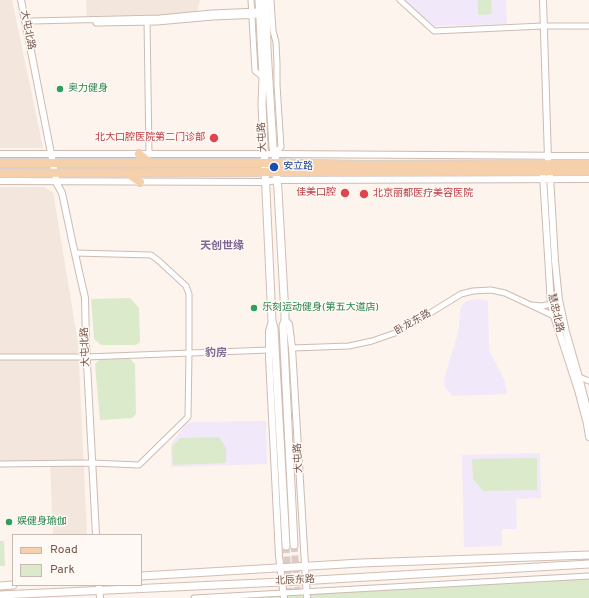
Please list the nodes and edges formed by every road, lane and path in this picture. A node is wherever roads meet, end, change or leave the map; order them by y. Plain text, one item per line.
1 (21, 0) edge
2 (251, 0) edge
3 (259, 0) edge
4 (266, 0) edge
5 (271, 0) edge
6 (400, 0) edge
7 (542, 0) edge
8 (258, 13) junction
9 (147, 20) junction
10 (26, 23) junction
11 (543, 26) junction
12 (589, 26) edge
13 (0, 154) edge
14 (51, 154) junction
15 (140, 154) junction
16 (149, 154) junction
17 (264, 154) junction
18 (275, 154) junction
19 (589, 156) edge
20 (53, 162) junction
21 (0, 163) edge
22 (150, 163) junction
23 (264, 163) junction
24 (276, 163) junction
25 (589, 164) edge
26 (547, 170) junction
27 (589, 171) edge
28 (265, 172) junction
29 (0, 173) edge
30 (126, 173) junction
31 (276, 176) junction
32 (56, 177) junction
33 (589, 178) edge
34 (0, 181) edge
35 (140, 182) junction
36 (265, 182) junction
37 (74, 253) junction
38 (528, 303) junction
39 (551, 304) junction
40 (554, 316) junction
41 (285, 320) junction
42 (272, 321) junction
43 (292, 348) junction
44 (269, 350) junction
45 (190, 353) junction
46 (0, 357) edge
47 (86, 357) junction
48 (579, 377) junction
49 (589, 381) edge
50 (589, 416) edge
51 (589, 437) edge
52 (92, 463) junction
53 (0, 464) edge
54 (96, 534) edge
55 (294, 545) tunnel mouth
56 (286, 546) tunnel mouth
57 (589, 555) edge
58 (589, 564) edge
59 (304, 566) junction
60 (280, 567) junction
61 (142, 576) edge
62 (589, 576) edge
63 (305, 580) junction
64 (282, 582) junction
65 (12, 584) edge
66 (0, 586) edge
67 (99, 591) edge
68 (0, 595) edge
69 (306, 595) edge
70 (283, 596) edge
71 (194, 598) edge

1 - 10 street, 大屯北路
2 - 8 street
3 - 8 main road, 大屯路
4 - 8 main road, 大屯路
5 - 18 street
6 - 11 street
7 - 11 street, 慧忠北路
8 - 9 street
8 - 17 main road, 大屯路
8 - 18 main road, 大屯路
9 - 10 street
9 - 16 street
10 - 14 street, 大屯北路
11 - 12 street
11 - 26 street, 慧忠北路
13 - 14 street
14 - 15 street
14 - 20 street, 大屯北路
15 - 16 street
15 - 22 main road
16 - 17 street
17 - 18 street
17 - 23 main road, 大屯路
18 - 24 main road, 大屯路
18 - 26 street
19 - 26 street
20 - 21 main road
20 - 22 main road
20 - 32 street, 大屯北路
22 - 23 main road
23 - 24 main road
23 - 28 main road, 大屯路
24 - 26 main road
24 - 31 main road, 大屯路
25 - 26 main road
26 - 27 main road
26 - 31 main road
26 - 33 street
26 - 39 street, 慧忠北路
26 - 48 street, 慧忠北路
28 - 30 main road
28 - 31 main road
28 - 36 main road, 大屯路
29 - 32 main road
30 - 32 main road
30 - 35 main road
31 - 36 street
31 - 41 main road, 大屯路
32 - 34 street
32 - 35 street
32 - 37 street, 大屯北路
35 - 36 street
36 - 42 main road, 大屯路
37 - 45 street
37 - 47 street, 大屯北路
38 - 39 street, 卧龙东路
38 - 40 street, 卧龙东路
38 - 43 street, 卧龙东路
39 - 40 street, 慧忠北路
40 - 51 street, 慧忠北路
41 - 43 street, 大屯路
41 - 55 main road, 大屯路
42 - 44 street, 大屯路
42 - 56 main road, 大屯路
43 - 59 street, 大屯路
44 - 45 street
44 - 60 street, 大屯路
45 - 47 street
45 - 52 street
46 - 47 street
47 - 52 street, 大屯北路
48 - 49 street
48 - 50 street, 慧忠北路
52 - 53 street
52 - 54 street, 大屯北路
57 - 59 main road, 北辰东路
58 - 63 main road, 北辰东路
59 - 60 main road, 北辰东路
59 - 63 street, 大屯路
60 - 61 main road, 北辰东路
60 - 64 street, 大屯路
62 - 69 street, 北辰东路
63 - 64 main road, 北辰东路
63 - 69 street, 大屯路
64 - 67 main road, 北辰东路
64 - 70 street, 大屯路
65 - 66 main road
67 - 68 main road, 北辰东路
69 - 70 street, 北辰东路
70 - 71 street, 北辰东路

